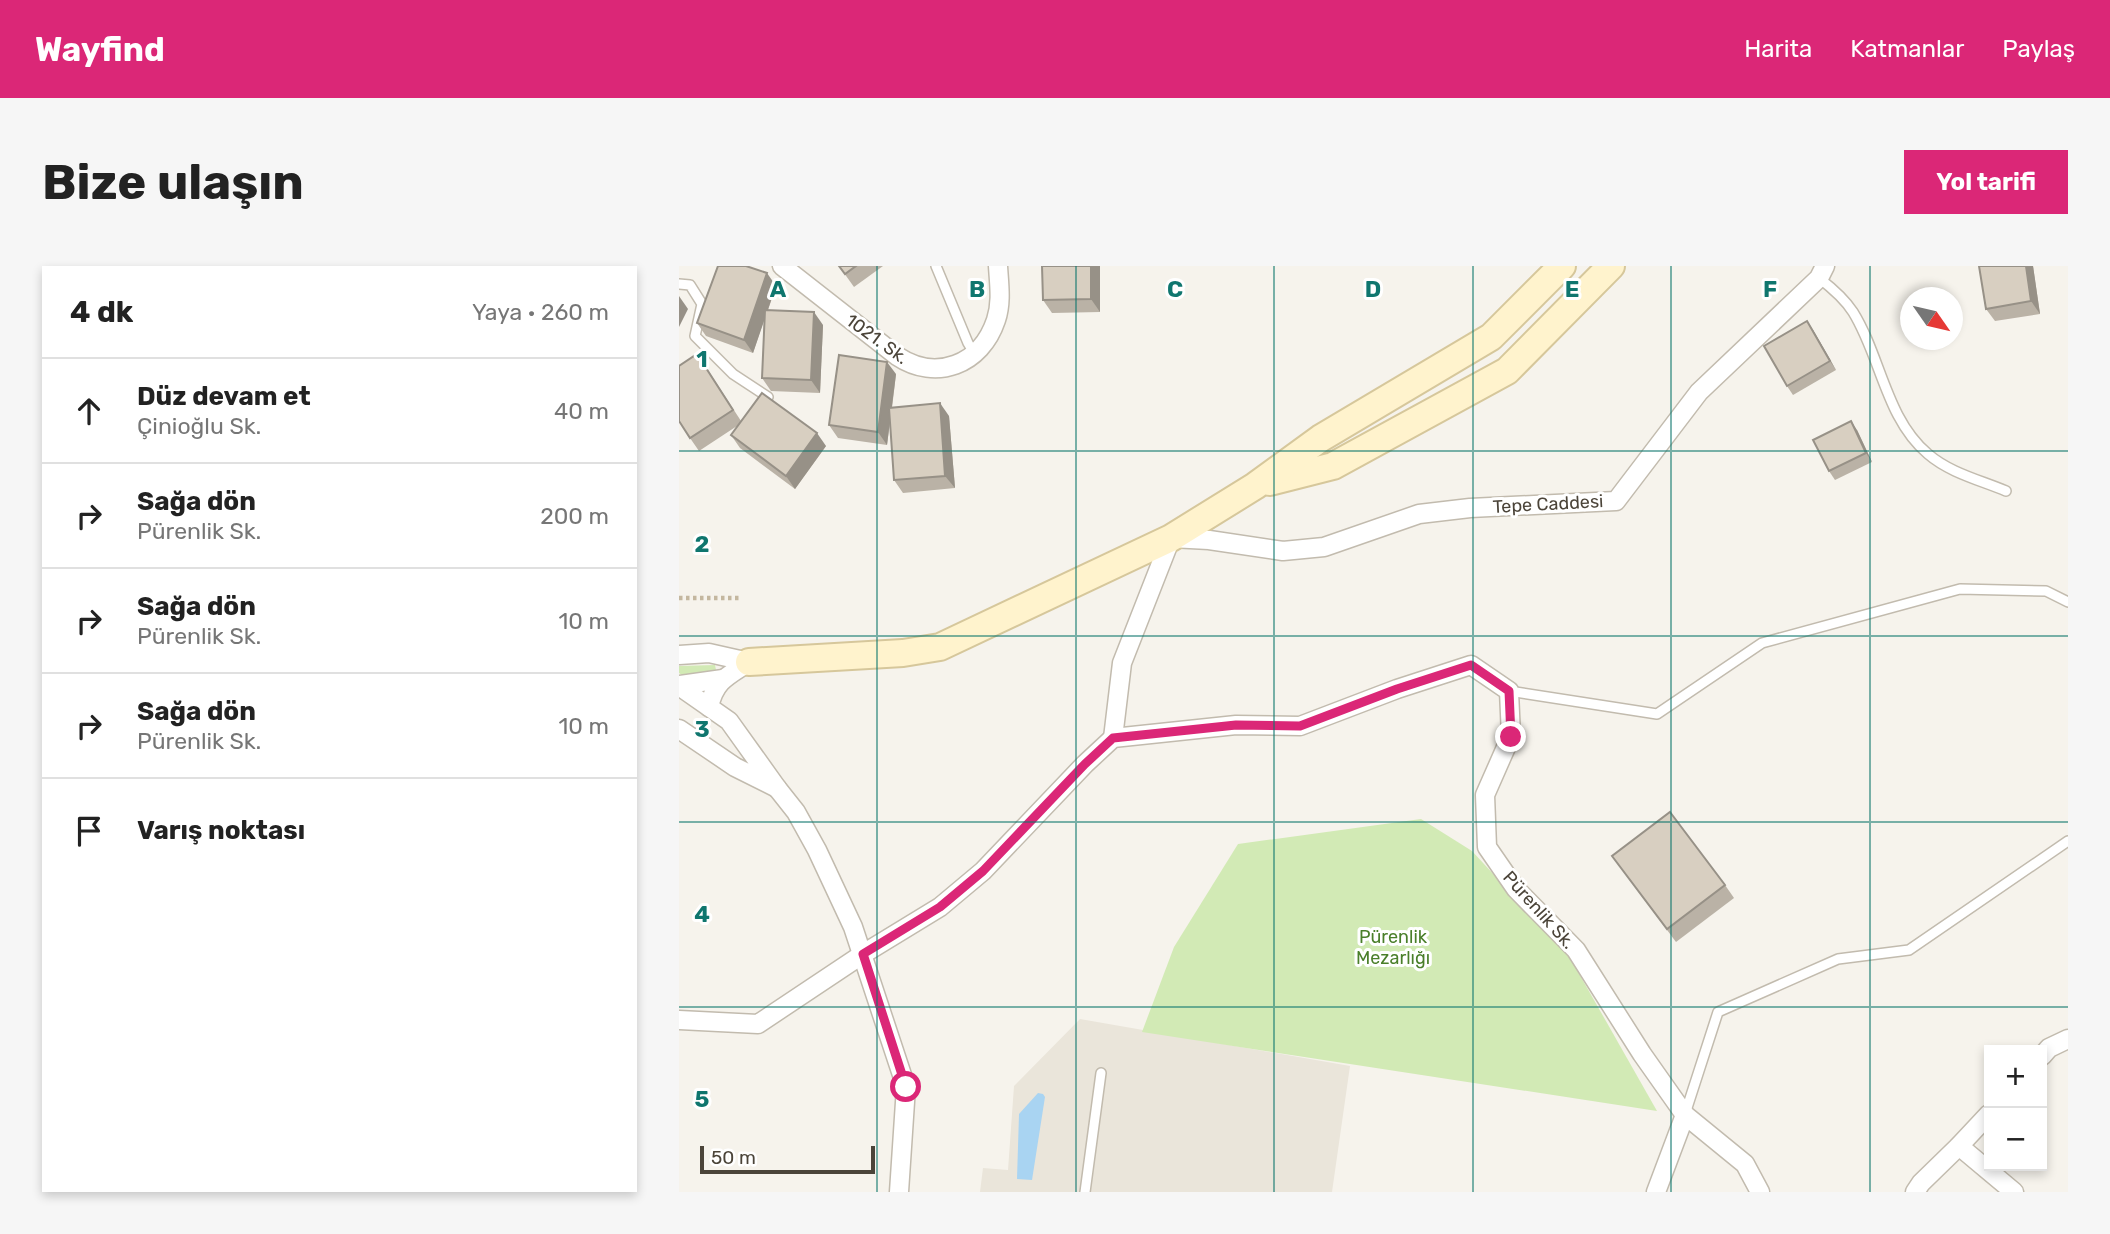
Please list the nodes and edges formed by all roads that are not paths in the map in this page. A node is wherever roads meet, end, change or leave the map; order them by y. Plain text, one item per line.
1 (782, 266) edge
2 (936, 266) edge
3 (998, 266) edge
4 (1562, 266) edge
5 (1611, 266) edge
6 (1822, 272) edge
7 (679, 284) edge
8 (974, 354) junction
9 (768, 397) edge
10 (1255, 486) junction
11 (2006, 491) dead end
12 (1171, 538) junction
13 (2068, 602) edge
14 (679, 655) edge
15 (749, 662) junction
16 (723, 679) junction
17 (679, 685) edge
18 (1509, 691) junction
19 (709, 707) junction
20 (679, 726) edge
21 (1113, 738) junction
22 (776, 788) junction
23 (2068, 841) edge
24 (863, 954) junction
25 (679, 1020) edge
26 (2068, 1039) edge
27 (2047, 1050) edge
28 (1101, 1073) dead end
29 (1685, 1115) junction
30 (1984, 1119) edge
31 (1959, 1146) junction
32 (899, 1192) edge
33 (1085, 1192) edge
34 (1656, 1192) edge
35 (1760, 1192) edge
36 (1915, 1192) edge
37 (2014, 1192) edge

1 - 8 street, 1021. Sk.
2 - 8 lane
3 - 8 street
4 - 10 street
5 - 10 street
6 - 11 lane
6 - 12 street, Tepe Caddesi
7 - 9 lane
10 - 12 street
12 - 15 street
12 - 21 street
13 - 18 lane
14 - 15 street
15 - 16 street
16 - 17 street
16 - 19 street
17 - 19 street
18 - 21 street
18 - 29 street, Pürenlik Sk.
19 - 22 street
20 - 22 street
21 - 24 street
22 - 24 street
23 - 29 lane
24 - 25 street
24 - 32 street
26 - 27 street
28 - 33 lane
29 - 34 street
29 - 35 street, Pürenlik Sk.
30 - 31 street
31 - 36 street
31 - 37 street

